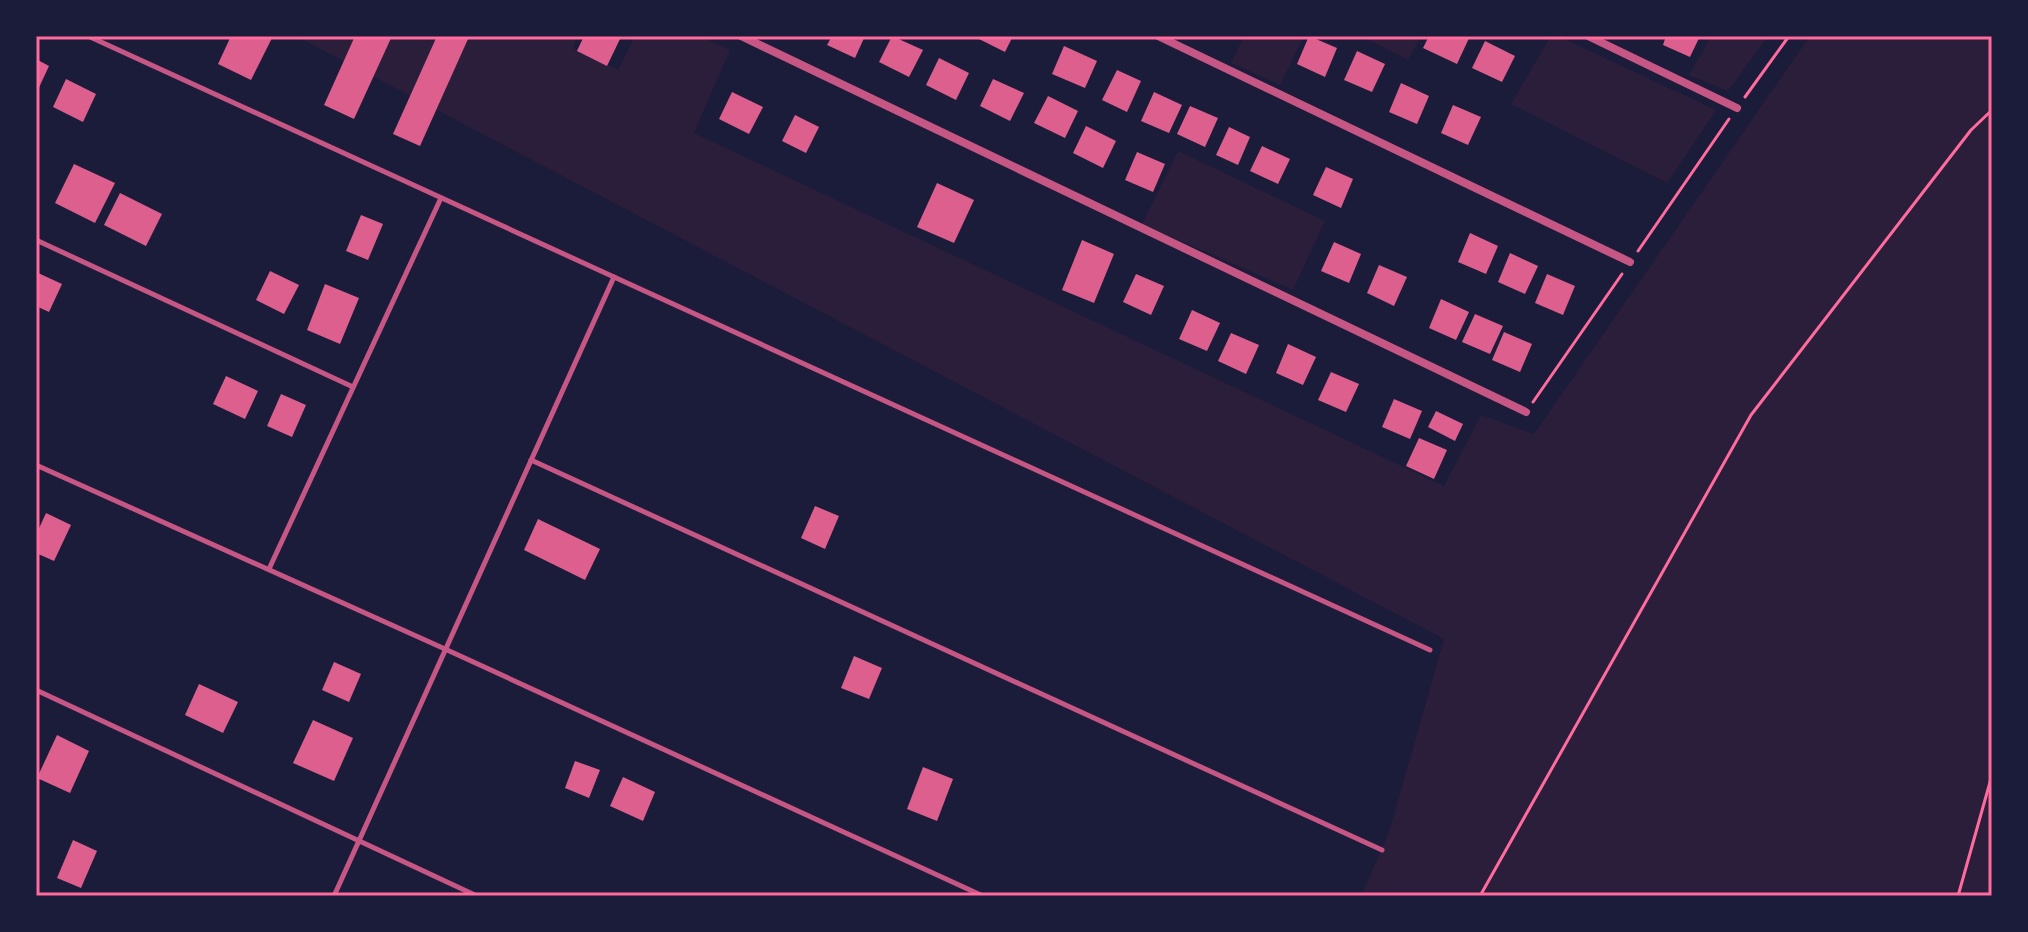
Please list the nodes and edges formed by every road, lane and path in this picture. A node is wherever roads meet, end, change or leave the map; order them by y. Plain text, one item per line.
1 (88, 36) edge
2 (741, 36) edge
3 (1158, 36) edge
4 (1588, 36) edge
5 (1789, 36) edge
6 (1737, 108) junction
7 (1992, 110) edge
8 (441, 198) junction
9 (36, 240) edge
10 (1630, 262) junction
11 (614, 277) junction
12 (353, 387) junction
13 (1526, 412) joint
14 (531, 460) junction
15 (36, 465) edge
16 (269, 569) junction
17 (445, 649) junction
18 (1430, 650) dead end
19 (36, 690) edge
20 (1992, 775) edge
21 (358, 842) junction
22 (1382, 850) dead end
23 (334, 896) edge
24 (477, 896) edge
25 (983, 896) edge
26 (1480, 896) edge
27 (1958, 896) edge

1 - 8 lane
2 - 13 street
3 - 10 street
4 - 6 street
5 - 6 path
6 - 10 path
7 - 26 path
8 - 11 lane
8 - 12 lane
9 - 12 lane
10 - 13 path
11 - 14 lane
11 - 18 lane
12 - 16 lane
14 - 17 lane
14 - 22 lane
15 - 16 lane
16 - 17 lane
17 - 21 lane
17 - 25 lane
19 - 21 lane
20 - 27 path
21 - 23 lane
21 - 24 lane

